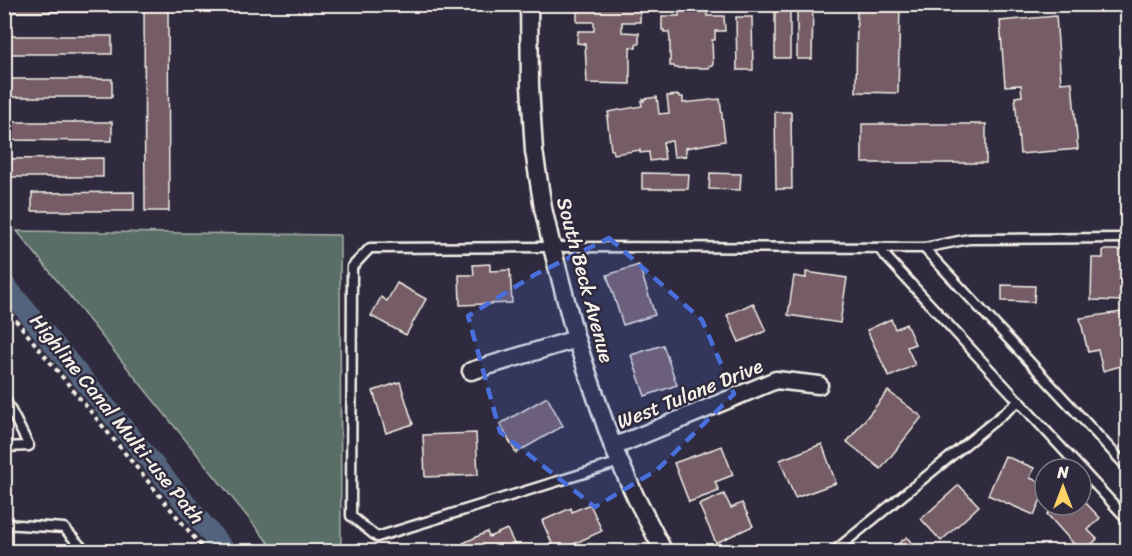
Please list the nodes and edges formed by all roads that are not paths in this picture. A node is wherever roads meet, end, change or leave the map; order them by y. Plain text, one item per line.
1 (529, 4) edge
2 (1128, 238) edge
3 (552, 247) junction
4 (924, 248) junction
5 (879, 249) junction
6 (576, 339) junction
7 (471, 371) dead end
8 (819, 385) dead end
9 (4, 397) edge
10 (1019, 401) junction
11 (4, 447) edge
12 (616, 455) junction
13 (1070, 457) edge
14 (1128, 468) edge
15 (1093, 482) edge
16 (1128, 520) edge
17 (4, 524) edge
18 (86, 552) edge
19 (664, 552) edge
20 (833, 552) edge

1 - 3 street, South Beck Avenue
2 - 4 lane
3 - 5 lane
3 - 6 street, South Beck Avenue
3 - 12 lane
4 - 5 lane
4 - 14 lane
5 - 10 lane
6 - 7 street
6 - 12 street, South Beck Avenue
8 - 12 street, West Tulane Drive
9 - 11 lane
10 - 13 lane
10 - 20 lane
12 - 19 street, South Beck Avenue
15 - 16 lane
17 - 18 lane

